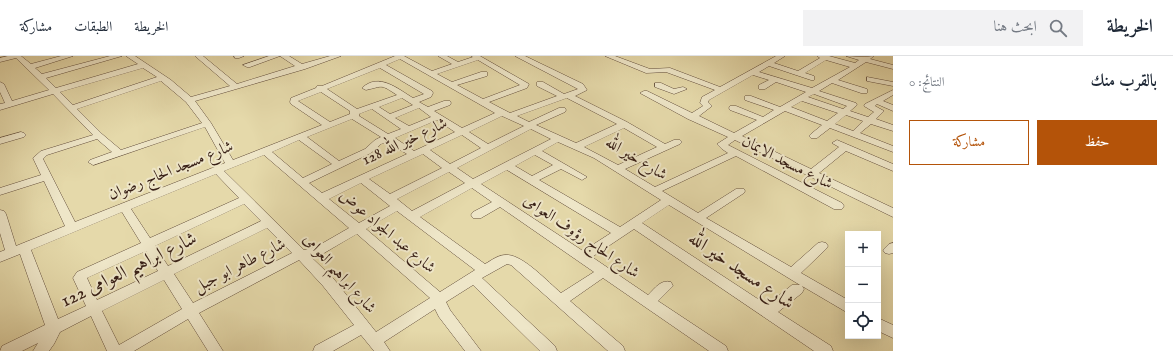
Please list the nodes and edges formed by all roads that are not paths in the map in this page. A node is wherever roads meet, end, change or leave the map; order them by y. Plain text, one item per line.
1 (29, 56) edge
2 (69, 56) edge
3 (118, 56) edge
4 (130, 56) edge
5 (200, 56) edge
6 (276, 56) edge
7 (284, 56) edge
8 (336, 56) edge
9 (399, 56) edge
10 (442, 56) edge
11 (519, 56) edge
12 (609, 56) edge
13 (780, 56) edge
14 (850, 56) edge
15 (18, 57) edge
16 (477, 57) edge
17 (823, 57) edge
18 (867, 58) edge
19 (0, 60) edge
20 (458, 64) junction
21 (767, 64) junction
22 (143, 65) junction
23 (247, 65) dead end
24 (380, 65) junction
25 (856, 66) junction
26 (893, 66) edge
27 (29, 67) junction
28 (302, 67) junction
29 (752, 72) junction
30 (430, 74) junction
31 (484, 74) dead end
32 (799, 74) junction
33 (41, 77) junction
34 (893, 77) edge
35 (162, 78) junction
36 (811, 78) dead end
37 (775, 79) junction
38 (870, 79) dead end
39 (831, 80) junction
40 (666, 81) junction
41 (0, 84) edge
42 (540, 84) dead end
43 (889, 84) edge
44 (450, 85) junction
45 (235, 86) junction
46 (762, 87) dead end
47 (320, 88) junction
48 (366, 88) dead end
49 (683, 89) dead end
50 (721, 90) junction
51 (813, 91) junction
52 (55, 92) junction
53 (864, 92) dead end
54 (893, 92) edge
55 (644, 93) dead end
56 (403, 95) junction
57 (566, 96) junction
58 (748, 98) dead end
59 (802, 98) junction
60 (190, 100) junction
61 (482, 102) junction
62 (416, 103) junction
63 (447, 103) dead end
64 (10, 104) junction
65 (872, 104) junction
66 (372, 106) junction
67 (0, 107) edge
68 (71, 108) junction
69 (733, 108) dead end
70 (893, 108) edge
71 (783, 109) junction
72 (428, 110) junction
73 (562, 110) dead end
74 (844, 112) junction
75 (354, 114) junction
76 (506, 114) junction
77 (438, 117) junction
78 (692, 117) junction
79 (389, 118) junction
80 (764, 120) junction
81 (870, 120) junction
82 (207, 124) junction
83 (624, 124) junction
84 (829, 124) junction
85 (329, 125) junction
86 (530, 125) junction
87 (893, 128) edge
88 (407, 130) junction
89 (461, 132) junction
90 (854, 134) junction
91 (21, 135) dead end
92 (99, 136) junction
93 (814, 136) dead end
94 (300, 137) junction
95 (735, 137) junction
96 (387, 138) junction
97 (559, 138) junction
98 (0, 141) edge
99 (677, 142) dead end
100 (578, 146) junction
101 (488, 148) junction
102 (665, 148) junction
103 (893, 149) edge
104 (265, 151) junction
105 (536, 151) junction
106 (418, 152) junction
107 (119, 153) junction
108 (735, 153) junction
109 (93, 162) dead end
110 (231, 164) junction
111 (339, 165) junction
112 (561, 165) junction
113 (508, 166) junction
114 (449, 168) junction
115 (619, 168) junction
116 (893, 168) edge
117 (217, 170) junction
118 (812, 174) junction
119 (47, 176) junction
120 (582, 177) dead end
121 (362, 179) junction
122 (531, 180) junction
123 (302, 182) junction
124 (473, 184) junction
125 (654, 190) junction
126 (740, 191) dead end
127 (0, 192) edge
128 (854, 194) junction
129 (321, 198) junction
130 (246, 200) junction
131 (669, 200) junction
132 (393, 202) junction
133 (500, 202) junction
134 (124, 207) junction
135 (893, 213) edge
136 (0, 214) edge
137 (477, 215) dead end
138 (412, 216) junction
139 (698, 218) junction
140 (269, 222) junction
141 (634, 223) junction
142 (72, 228) junction
143 (358, 228) junction
144 (620, 233) junction
145 (148, 244) junction
146 (822, 246) dead end
147 (18, 250) junction
148 (300, 255) junction
149 (0, 257) edge
150 (582, 258) junction
151 (603, 272) junction
152 (166, 273) junction
153 (480, 274) junction
154 (792, 274) junction
155 (666, 286) dead end
156 (796, 289) dead end
157 (439, 300) junction
158 (560, 300) junction
159 (648, 303) junction
160 (845, 305) edge
161 (94, 309) junction
162 (191, 311) junction
163 (768, 312) junction
164 (364, 326) junction
165 (881, 326) edge
166 (54, 329) junction
167 (893, 332) edge
168 (379, 346) edge
169 (616, 350) edge
170 (7, 351) edge
171 (40, 351) edge
172 (114, 351) edge
173 (121, 351) edge
174 (216, 351) edge
175 (320, 351) edge
176 (474, 351) edge
177 (550, 351) edge
178 (721, 351) edge
179 (826, 351) edge

1 - 15 street
2 - 27 street
3 - 33 street
4 - 22 street
5 - 45 street
6 - 23 street
7 - 28 street
8 - 28 street
9 - 24 street
9 - 30 street, شارع خير الله
10 - 20 street
11 - 57 street
12 - 40 street
13 - 21 street
14 - 18 street
15 - 19 street
15 - 27 street
16 - 20 street
16 - 61 street
17 - 25 street
17 - 32 street
18 - 25 street, شارع مسجد الايمان
18 - 26 street
20 - 30 street
21 - 29 street
21 - 32 street
22 - 35 street
22 - 52 street
24 - 47 street
24 - 62 street
25 - 39 street, شارع مسجد الايمان
27 - 33 street
28 - 45 street
29 - 37 street
29 - 50 street
30 - 44 street, شارع خير الله
31 - 44 street
32 - 36 street
33 - 52 street
34 - 43 street
35 - 60 street
35 - 68 street
37 - 46 street
37 - 51 street
38 - 43 street
39 - 51 street, شارع مسجد الايمان
39 - 53 street
40 - 49 street
40 - 50 street
41 - 64 street
42 - 57 street
44 - 61 street, شارع خير الله
45 - 60 street
47 - 75 street, شارع الحاج رؤوف العوامى
47 - 85 street
48 - 56 street
50 - 78 street
51 - 59 street, شارع مسجد الايمان
51 - 74 street
52 - 64 street
52 - 68 street
54 - 65 street
55 - 78 street
56 - 62 street
56 - 66 street, شارع مسجد الحاج رضوان
57 - 76 street, شارع خير الله 128
57 - 83 street
58 - 71 street
59 - 71 street, شارع مسجد الايمان
59 - 74 street
60 - 82 street
61 - 76 street, شارع خير الله
62 - 72 street
62 - 79 street
63 - 72 street
64 - 67 street
65 - 70 street
65 - 81 street
66 - 75 street, شارع مسجد الحاج رضوان
66 - 79 street
68 - 92 street
69 - 80 street
71 - 80 street, شارع مسجد الايمان
71 - 84 street
72 - 77 street
73 - 86 street, شارع طاهر ابو جبل
74 - 81 street
74 - 84 street
75 - 85 street, شارع مسجد الحاج رضوان
75 - 96 street, شارع الحاج رؤوف العوامى
76 - 86 street, شارع خير الله
76 - 89 street, شارع خير الله 128
77 - 88 street
77 - 89 street
78 - 95 street
79 - 88 street
80 - 95 street, شارع مسجد الايمان
81 - 87 street
81 - 90 street
82 - 107 street
82 - 110 street
83 - 100 street
83 - 102 street
84 - 90 street
84 - 93 street
85 - 94 street, شارع مسجد الحاج رضوان
86 - 97 street, شارع خير الله
86 - 101 street, شارع طاهر ابو جبل
88 - 96 street
89 - 101 street
89 - 106 street, شارع خير الله 128
90 - 103 street
91 - 98 street
92 - 107 street
92 - 119 street
94 - 104 street, شارع مسجد الحاج رضوان
94 - 111 street
95 - 108 street, شارع مسجد الايمان
95 - 118 street
96 - 106 street, شارع الحاج رؤوف العوامى
96 - 111 street
97 - 100 street, شارع خير الله
97 - 105 street
99 - 102 street
100 - 115 street, شارع خير الله
101 - 114 street, شارع طاهر ابو جبل
102 - 115 street
104 - 110 street, شارع مسجد الحاج رضوان
104 - 123 street, شارع عبد الجواد عوض
105 - 112 street
105 - 113 street
106 - 114 street, شارع الحاج رؤوف العوامى
106 - 121 street, شارع خير الله 128
107 - 109 street
108 - 125 street
108 - 128 street, شارع مسجد الايمان
110 - 117 street, شارع مسجد الحاج رضوان
111 - 123 street
112 - 120 street
112 - 122 street
113 - 122 street
113 - 124 street
114 - 124 street, شارع الحاج رؤوف العوامى
114 - 132 street, شارع طاهر ابو جبل
115 - 125 street, شارع خير الله
116 - 118 street
117 - 130 street, شارع ابراهيم العوامى
117 - 134 street, شارع مسجد الحاج رضوان
118 - 128 street
119 - 127 street
119 - 142 street
121 - 129 street, شارع خير الله 128
121 - 132 street
122 - 144 street
123 - 129 street, شارع عبد الجواد عوض
124 - 133 street, شارع الحاج رؤوف العوامى
124 - 138 street
125 - 131 street, شارع خير الله
126 - 139 street
128 - 135 street
129 - 143 street, شارع عبد الجواد عوض
130 - 140 street, شارع ابراهيم العوامى
130 - 145 street
131 - 139 street, شارع خير الله
131 - 141 street
132 - 138 street
132 - 143 street, شارع طاهر ابو جبل
133 - 137 street
133 - 150 street, شارع الحاج رؤوف العوامى
134 - 142 street, شارع مسجد الحاج رضوان
134 - 145 street
136 - 147 street
138 - 153 street
139 - 154 street, شارع خير الله
140 - 148 street, شارع ابراهيم العوامى
140 - 152 street, شارع ابراهيم العوامى 122
141 - 144 street
141 - 163 street, شارع مسجد خير الله
142 - 147 street, شارع مسجد الحاج رضوان
143 - 148 street, شارع طاهر ابو جبل
143 - 157 street, شارع عبد الجواد عوض
144 - 150 street
145 - 152 street
145 - 161 street
146 - 154 street
147 - 149 street, شارع مسجد الحاج رضوان
147 - 166 street
148 - 162 street, شارع طاهر ابو جبل
148 - 164 street, شارع ابراهيم العوامى
150 - 151 street, شارع الحاج رؤوف العوامى
151 - 158 street
151 - 159 street, شارع الحاج رؤوف العوامى
152 - 161 street, شارع ابراهيم العوامى 122
152 - 162 street
153 - 157 street
153 - 158 street
153 - 177 street
154 - 160 street, شارع خير الله
155 - 159 street
156 - 163 street
157 - 168 street
157 - 176 street, شارع عبد الجواد عوض
158 - 169 street
159 - 178 street, شارع الحاج رؤوف العوامى
161 - 166 street, شارع ابراهيم العوامى 122
161 - 172 street
162 - 173 street, شارع طاهر ابو جبل
162 - 174 street
163 - 179 street, شارع مسجد خير الله
164 - 168 street, شارع ابراهيم العوامى
164 - 175 street
165 - 167 street
166 - 170 street, شارع ابراهيم العوامى 122
166 - 171 street

